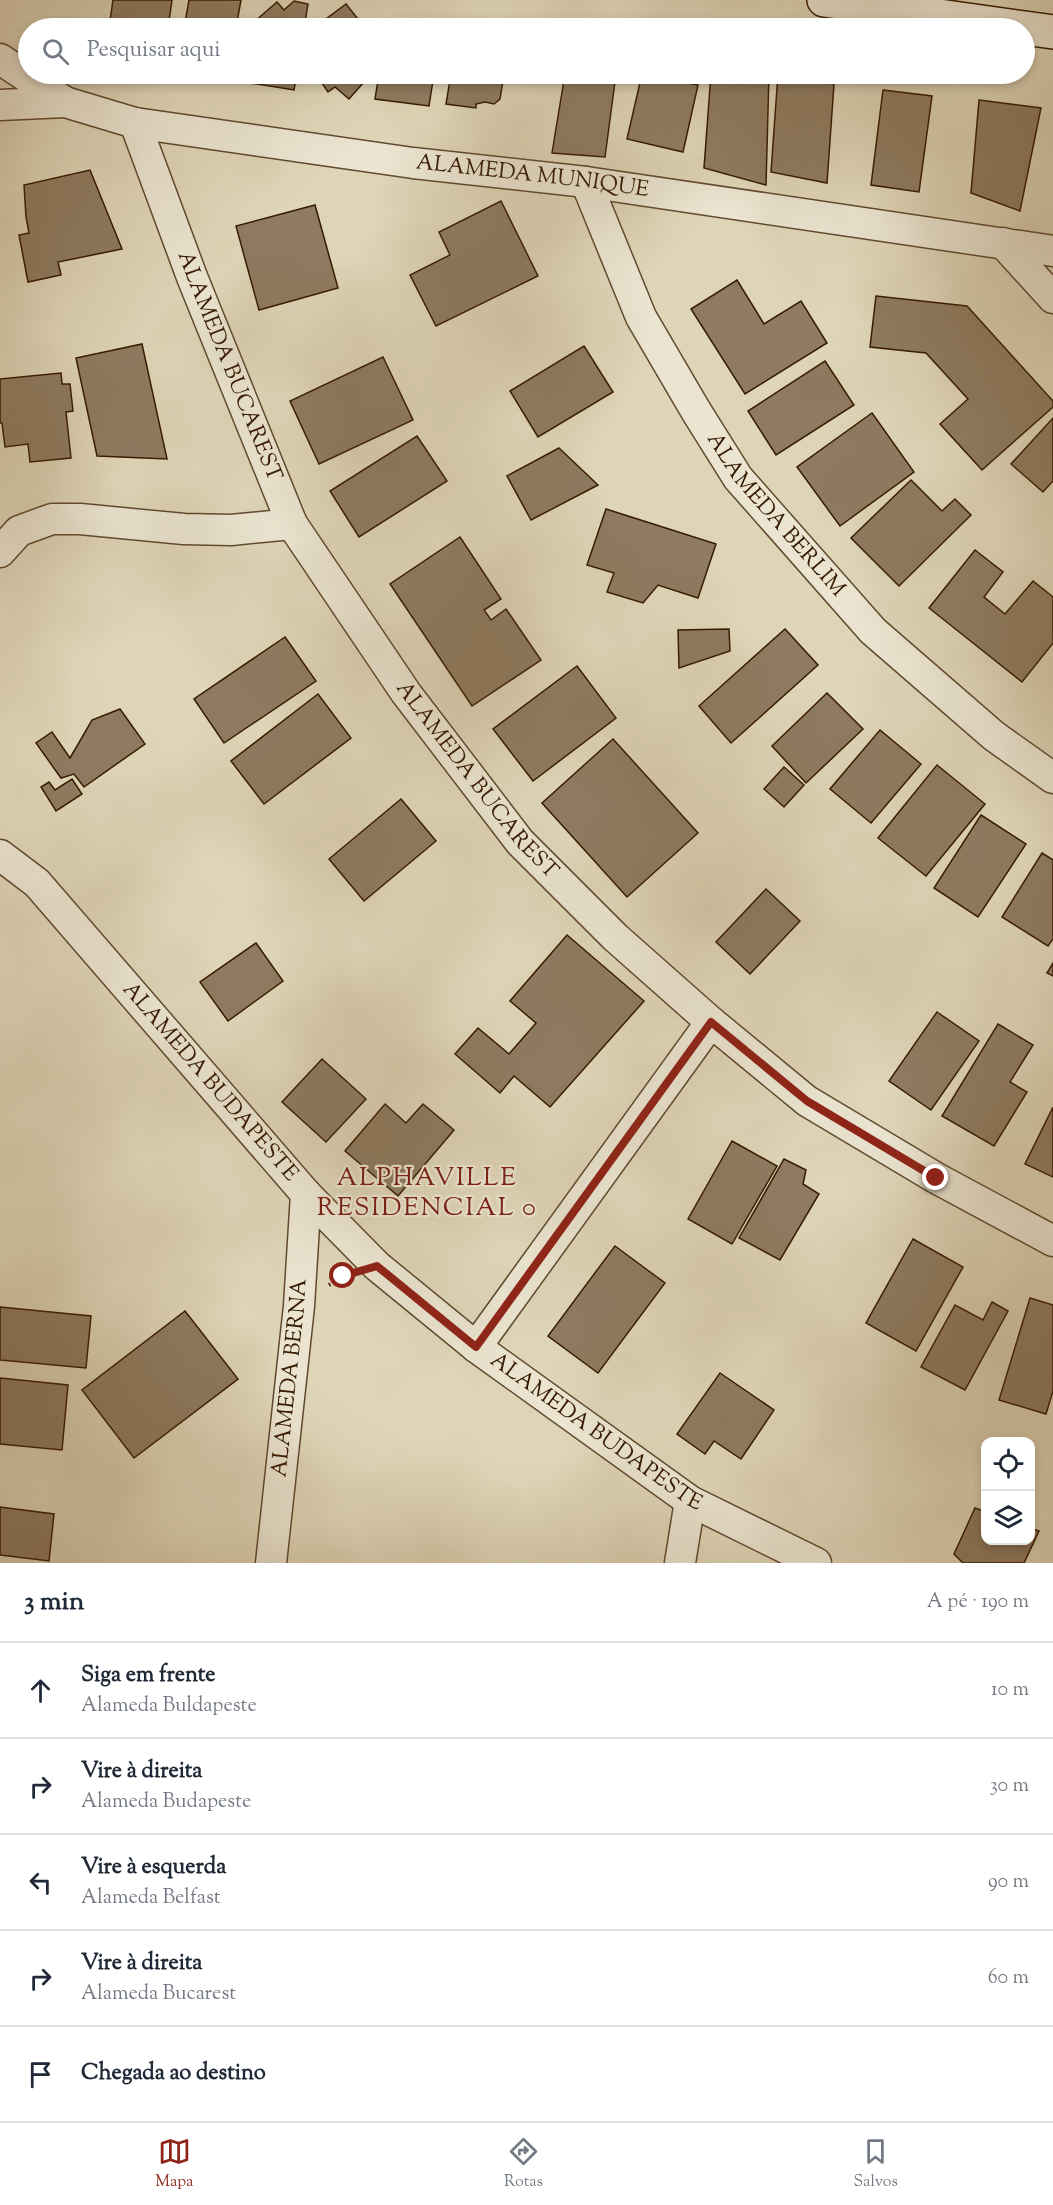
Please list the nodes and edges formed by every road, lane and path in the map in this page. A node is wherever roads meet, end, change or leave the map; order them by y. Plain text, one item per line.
1 (824, 0) edge
2 (953, 18) edge
3 (1035, 29) edge
4 (1053, 32) edge
5 (0, 59) edge
6 (18, 71) edge
7 (38, 84) edge
8 (65, 102) junction
9 (0, 105) edge
10 (135, 123) junction
11 (586, 182) junction
12 (1003, 243) junction
13 (1053, 251) edge
14 (1053, 297) edge
15 (292, 524) junction
16 (0, 552) edge
17 (1053, 778) edge
18 (0, 855) edge
19 (711, 1022) junction
20 (306, 1194) junction
21 (1053, 1241) edge
22 (377, 1266) junction
23 (299, 1306) junction
24 (476, 1347) junction
25 (690, 1501) junction
26 (271, 1563) edge
27 (680, 1563) edge
28 (816, 1563) edge

1 - 2 main road
3 - 4 main road
5 - 6 street, ALAMEDA MUNIQUE
7 - 8 street, ALAMEDA MUNIQUE
8 - 9 street, ALAMEDA MUNIQUE
8 - 10 street, ALAMEDA MUNIQUE
10 - 11 street, ALAMEDA MUNIQUE
10 - 15 street, ALAMEDA BUCAREST
11 - 12 street, ALAMEDA MUNIQUE
11 - 17 street, ALAMEDA BERLIM
12 - 13 street, ALAMEDA MUNIQUE
12 - 14 street
15 - 16 street
15 - 19 street, ALAMEDA BUCAREST
18 - 20 street, ALAMEDA BUDAPESTE
19 - 21 street, ALAMEDA BUCAREST
19 - 24 street
20 - 22 street, ALAMEDA BUDAPESTE
20 - 23 street, ALAMEDA BERNA
22 - 23 path
22 - 24 street, ALAMEDA BUDAPESTE
23 - 26 street, ALAMEDA BERNA
24 - 25 street, ALAMEDA BUDAPESTE
25 - 27 street
25 - 28 street, ALAMEDA BUDAPESTE

